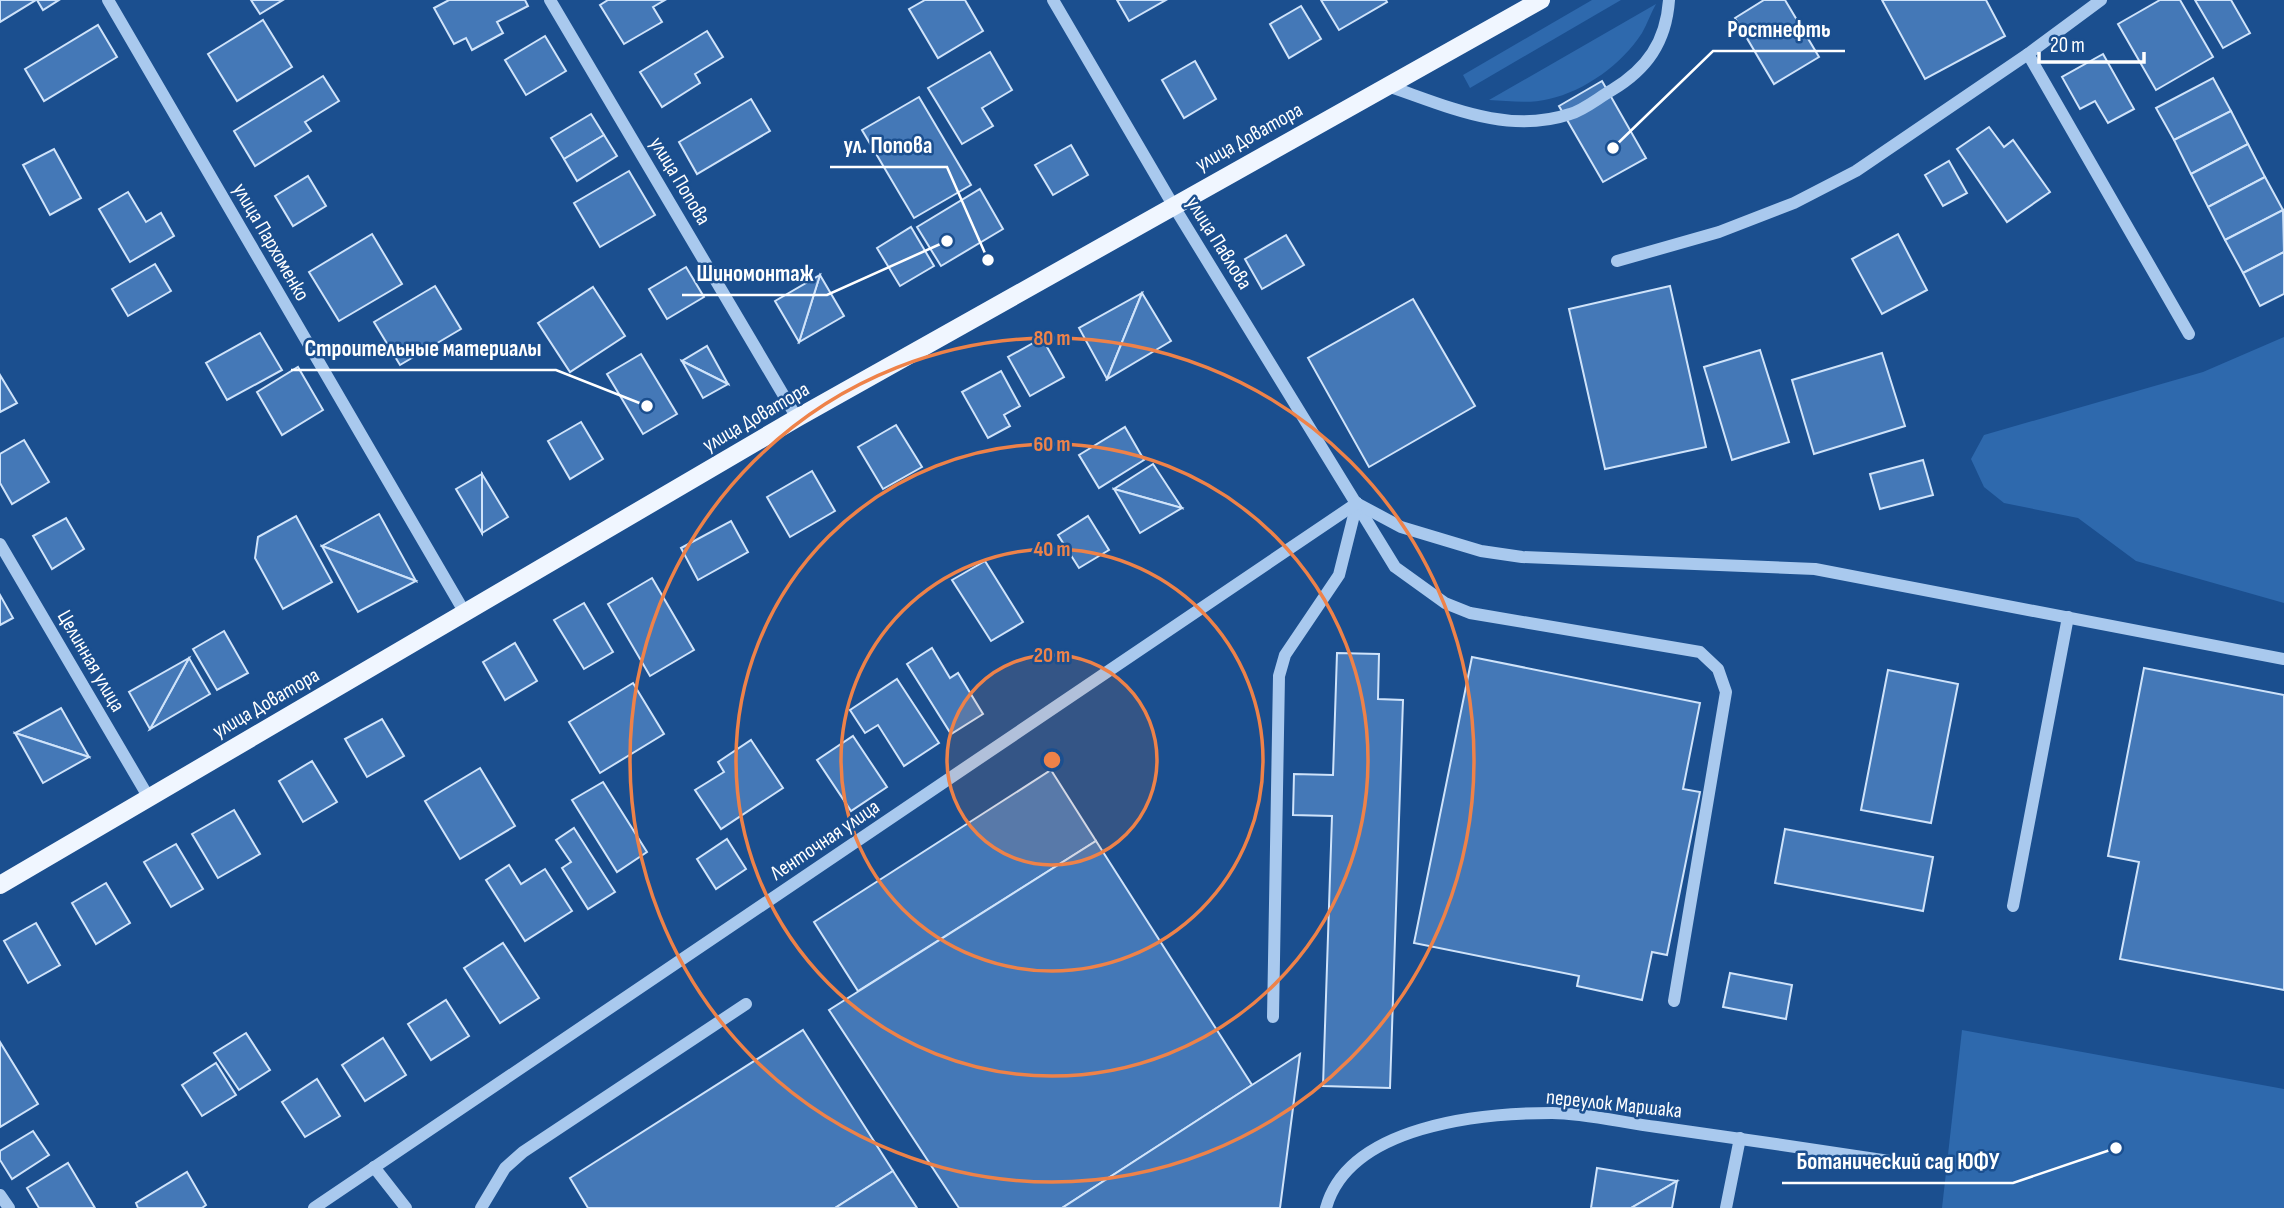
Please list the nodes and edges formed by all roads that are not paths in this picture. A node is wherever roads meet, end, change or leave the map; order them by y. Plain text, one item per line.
1 (108, 0) edge
2 (550, 0) edge
3 (1053, 0) edge
4 (1670, 0) edge
5 (2101, 0) edge
6 (1529, 3) edge
7 (2028, 54) junction
8 (1388, 86) junction
9 (1173, 205) junction
10 (1617, 261) dead end
11 (2189, 334) dead end
12 (797, 418) junction
13 (1357, 503) junction
14 (0, 544) edge
15 (465, 613) junction
16 (2068, 617) junction
17 (2284, 659) edge
18 (149, 798) junction
19 (0, 885) edge
20 (2013, 906) dead end
21 (1674, 1001) dead end
22 (746, 1004) dead end
23 (1273, 1017) dead end
24 (1740, 1138) junction
25 (1889, 1161) dead end
26 (374, 1167) junction
27 (0, 1195) edge
28 (9, 1208) edge
29 (313, 1208) edge
30 (406, 1208) edge
31 (481, 1208) edge
32 (1326, 1208) edge
33 (1726, 1208) edge

1 - 15 street, улица Пархоменко
2 - 12 street, улица Попова
3 - 9 street, улица Павлова
4 - 8 street
5 - 7 street
6 - 8 main road, улица Доватора
7 - 10 street
7 - 11 street
8 - 9 main road, улица Доватора
9 - 12 main road, улица Доватора
9 - 13 street, улица Павлова
12 - 15 main road, улица Доватора
13 - 16 street
13 - 21 street, улица Павлова
13 - 23 street
13 - 26 street, Ленточная улица
14 - 18 street, Целинная улица
15 - 18 main road, улица Доватора
16 - 17 street
16 - 20 street
18 - 19 main road, улица Доватора
22 - 31 street
24 - 25 street, переулок Маршака
24 - 32 street, переулок Маршака
24 - 33 street
26 - 29 street, Ленточная улица
26 - 30 street
27 - 28 street

